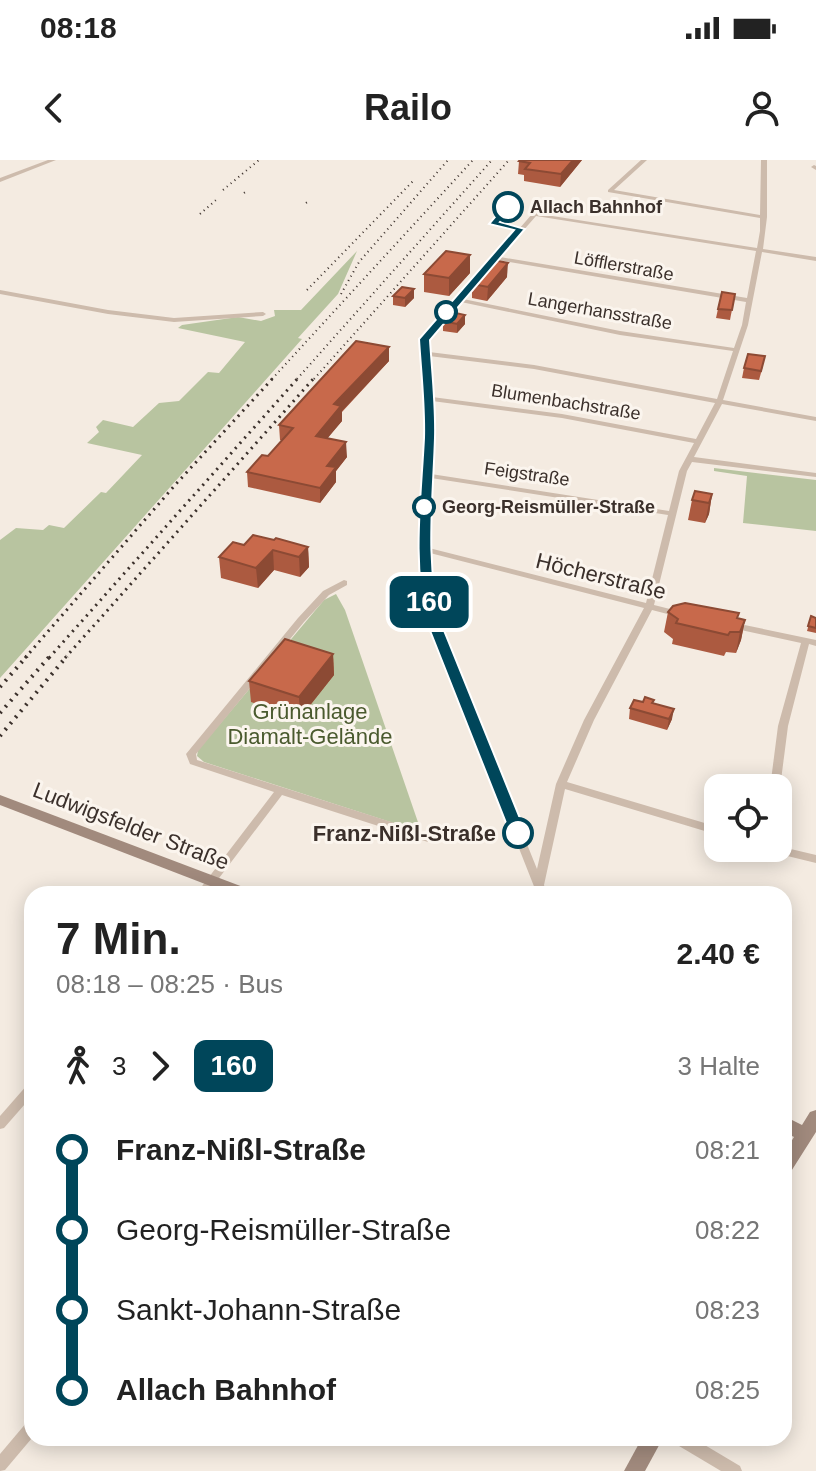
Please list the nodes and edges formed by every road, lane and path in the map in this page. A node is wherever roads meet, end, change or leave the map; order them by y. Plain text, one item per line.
1 (53, 160) edge
2 (644, 160) edge
3 (764, 160) edge
4 (0, 180) edge
5 (764, 217) junction
6 (759, 251) junction
7 (495, 258) junction
8 (816, 259) edge
9 (0, 292) edge
10 (458, 300) junction
11 (747, 300) junction
12 (263, 314) dead end
13 (737, 350) junction
14 (426, 354) junction
15 (430, 399) junction
16 (719, 402) junction
17 (816, 419) edge
18 (696, 441) junction
19 (688, 459) junction
20 (426, 475) junction
21 (816, 475) edge
22 (670, 513) junction
23 (425, 549) junction
24 (344, 583) dead end
25 (649, 607) junction
26 (692, 617) edge
27 (717, 622) edge
28 (811, 642) edge
29 (777, 774) edge
30 (561, 784) junction
31 (280, 791) junction
32 (0, 800) edge
33 (704, 827) edge
34 (428, 838) dead end
35 (792, 853) edge
36 (816, 859) edge
37 (212, 881) junction
38 (208, 886) edge
39 (225, 886) edge
40 (538, 886) edge
41 (541, 886) edge
42 (24, 1097) edge
43 (816, 1117) edge
44 (0, 1124) edge
45 (792, 1128) edge
46 (805, 1135) junction
47 (792, 1155) edge
48 (24, 1436) edge
49 (648, 1446) edge
50 (693, 1446) edge
51 (0, 1465) edge
52 (634, 1471) edge
53 (735, 1471) edge

1 - 4 street
2 - 5 street
3 - 5 street
5 - 6 street
6 - 7 street
6 - 8 street
6 - 11 street
7 - 10 street
7 - 11 street, Löfflerstraße
9 - 12 street
10 - 13 street, Langerhansstraße
10 - 14 street
11 - 13 street
13 - 16 street
14 - 15 street
14 - 16 street
15 - 18 street, Blumenbachstraße
15 - 20 street
16 - 17 street
16 - 18 street
18 - 19 street
19 - 21 street
19 - 22 street
20 - 22 street, Feigstraße
20 - 23 street
22 - 25 street
23 - 25 street, Höcherstraße
23 - 40 street
24 - 31 street
25 - 26 street, Höcherstraße
25 - 30 street
27 - 28 street
28 - 29 street
30 - 33 street
30 - 41 street
31 - 34 street
31 - 37 street
32 - 37 street, Ludwigsfelder Straße
35 - 36 street
37 - 38 street
37 - 39 street, Ludwigsfelder Straße
42 - 44 street
43 - 46 street
45 - 46 street
46 - 47 street
48 - 51 street
49 - 52 street
50 - 53 street

